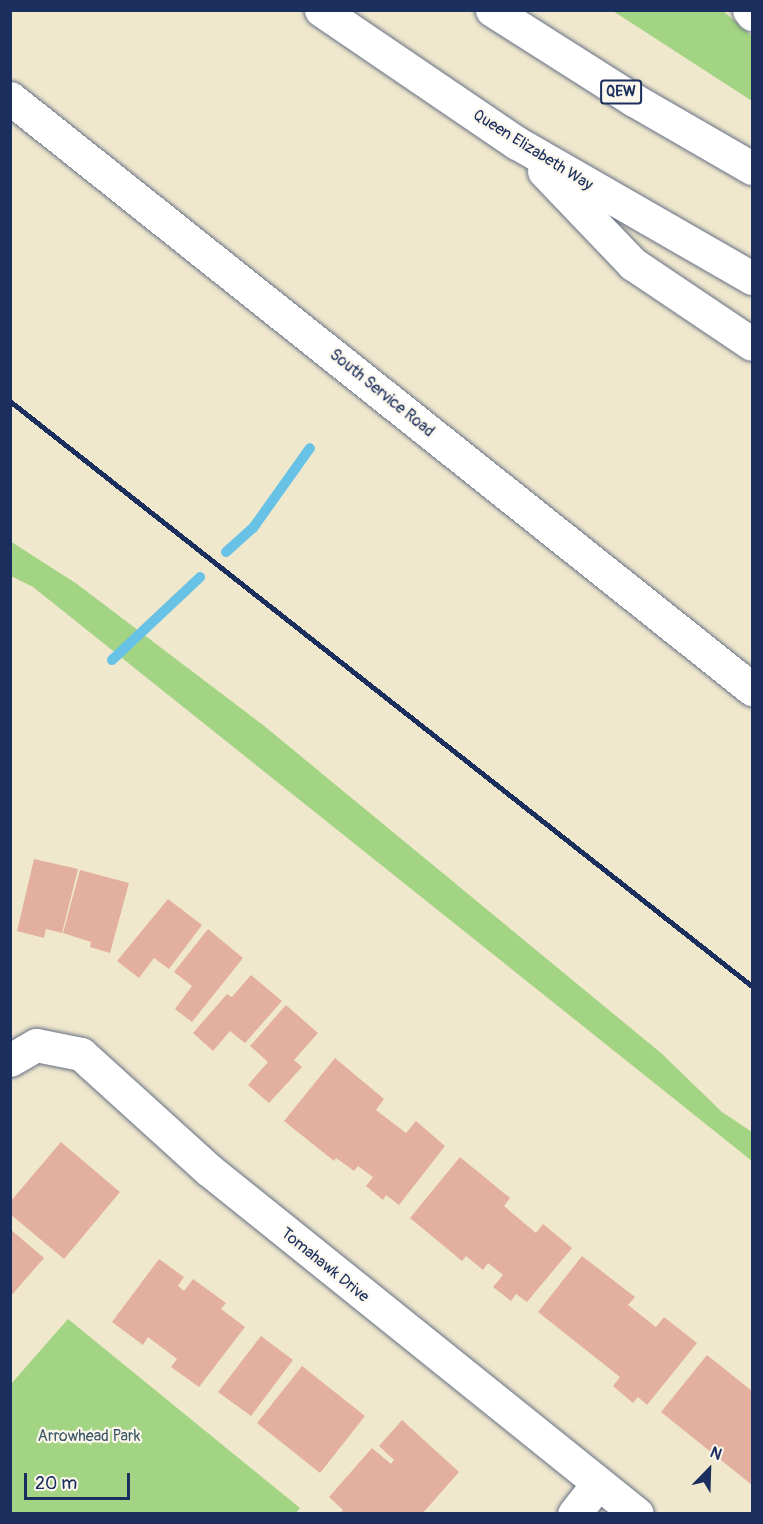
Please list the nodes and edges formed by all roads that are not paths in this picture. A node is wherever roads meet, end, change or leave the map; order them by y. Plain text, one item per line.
1 (321, 10) edge
2 (492, 10) edge
3 (749, 10) edge
4 (753, 14) edge
5 (10, 98) edge
6 (518, 143) junction
7 (753, 168) edge
8 (753, 278) edge
9 (753, 344) edge
10 (753, 689) edge
11 (10, 1060) edge
12 (597, 1485) junction
13 (574, 1514) edge
14 (636, 1514) edge

1 - 6 main road, Queen Elizabeth Way
2 - 7 main road, QEW
3 - 4 main road
5 - 10 main road, South Service Road
6 - 8 main road, Queen Elizabeth Way
6 - 9 main road
11 - 12 main road, Tomahawk Drive
12 - 13 main road
12 - 14 main road, Tomahawk Drive

